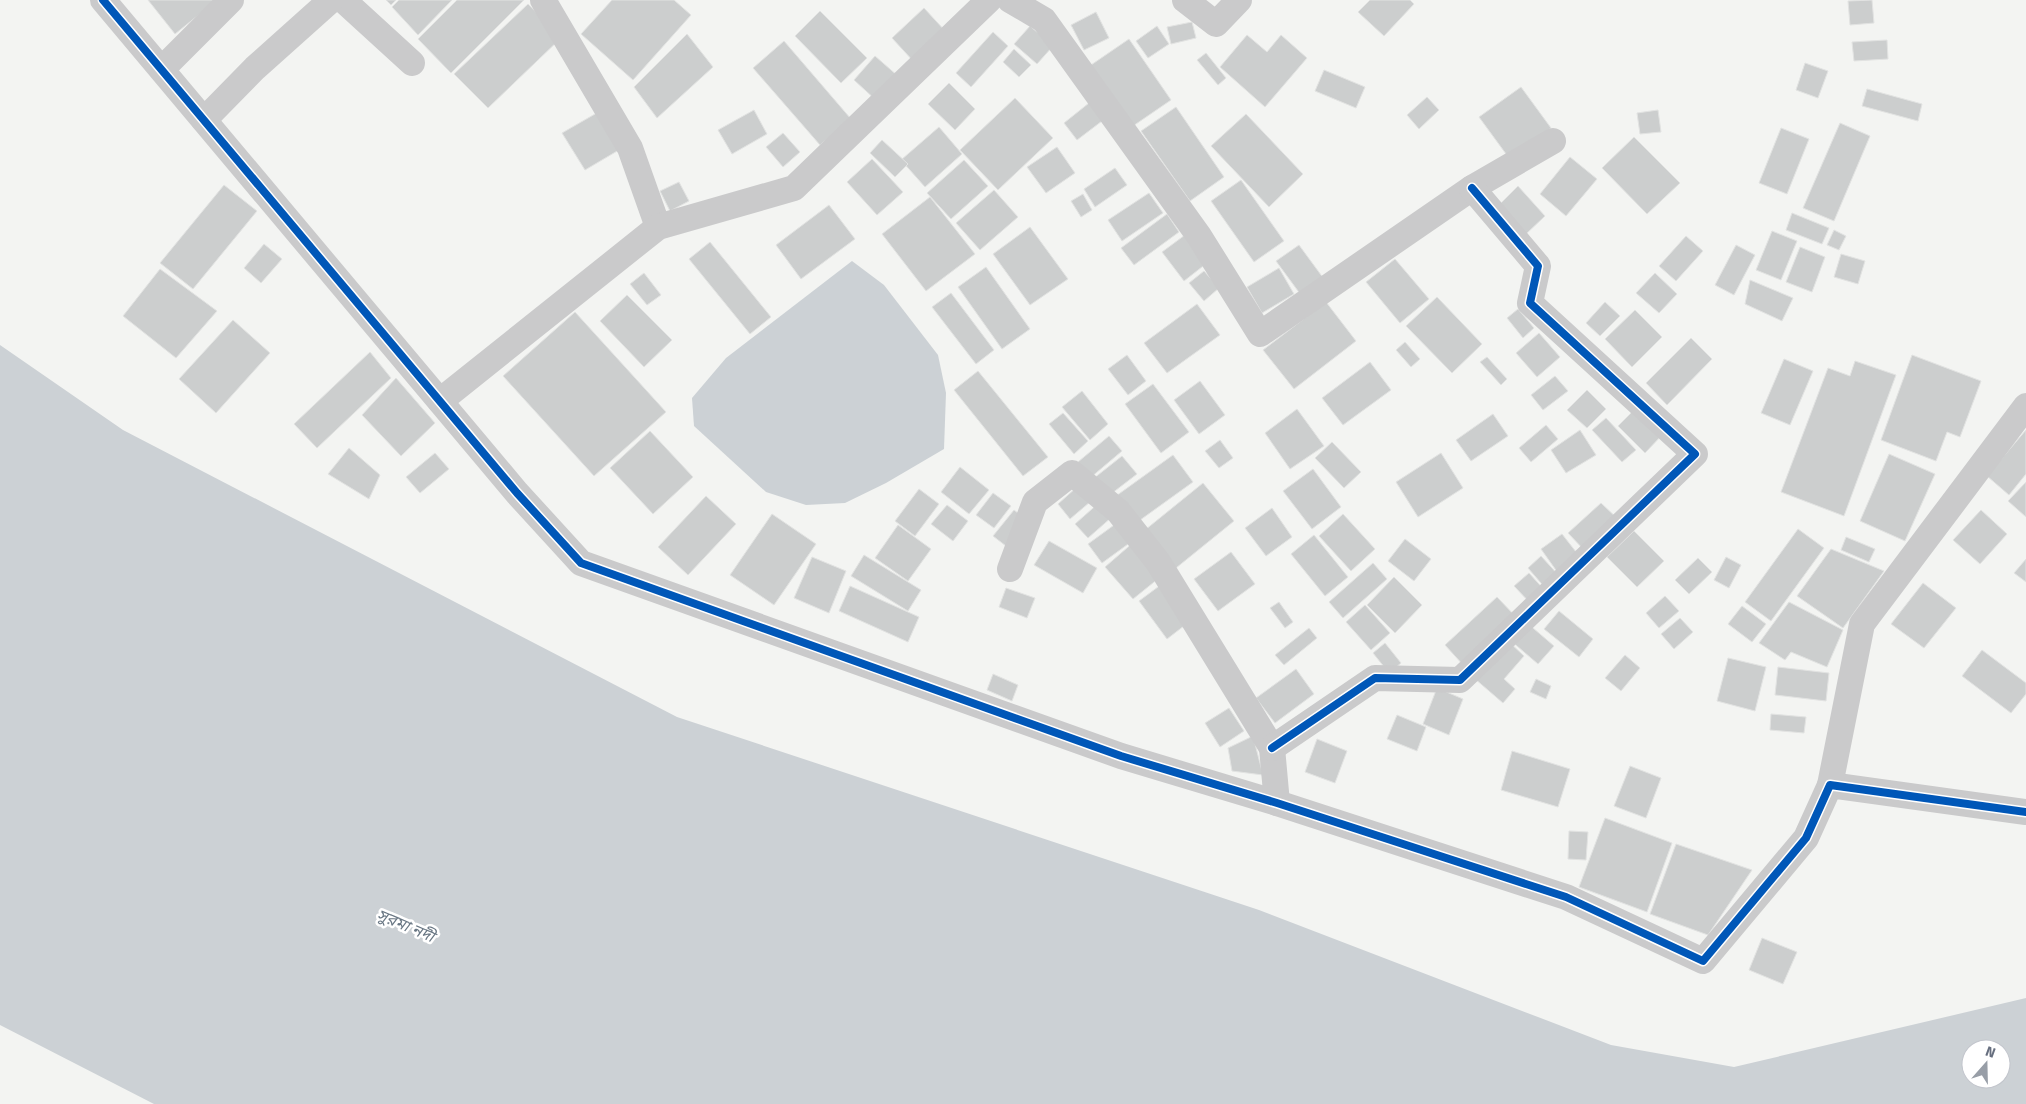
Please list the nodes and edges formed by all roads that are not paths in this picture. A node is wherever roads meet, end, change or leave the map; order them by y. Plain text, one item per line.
1 (103, 0) edge
2 (231, 0) edge
3 (331, 0) edge
4 (344, 0) edge
5 (544, 0) edge
6 (989, 0) edge
7 (1010, 0) edge
8 (1185, 0) edge
9 (1239, 0) edge
10 (412, 64) dead end
11 (162, 69) junction
12 (204, 120) junction
13 (1553, 141) dead end
14 (1472, 188) junction
15 (658, 227) junction
16 (440, 401) junction
17 (2026, 406) edge
18 (1010, 569) dead end
19 (1272, 748) junction
20 (1830, 785) junction
21 (1278, 803) junction
22 (2026, 812) edge

1 - 11 street
2 - 11 street
3 - 12 street
4 - 10 street
5 - 15 street
6 - 15 street
7 - 14 street
8 - 9 street
11 - 12 street
12 - 16 street
13 - 14 street
14 - 19 street
15 - 16 street
16 - 21 street
17 - 20 street
18 - 19 street
19 - 21 street
20 - 21 street
20 - 22 street

